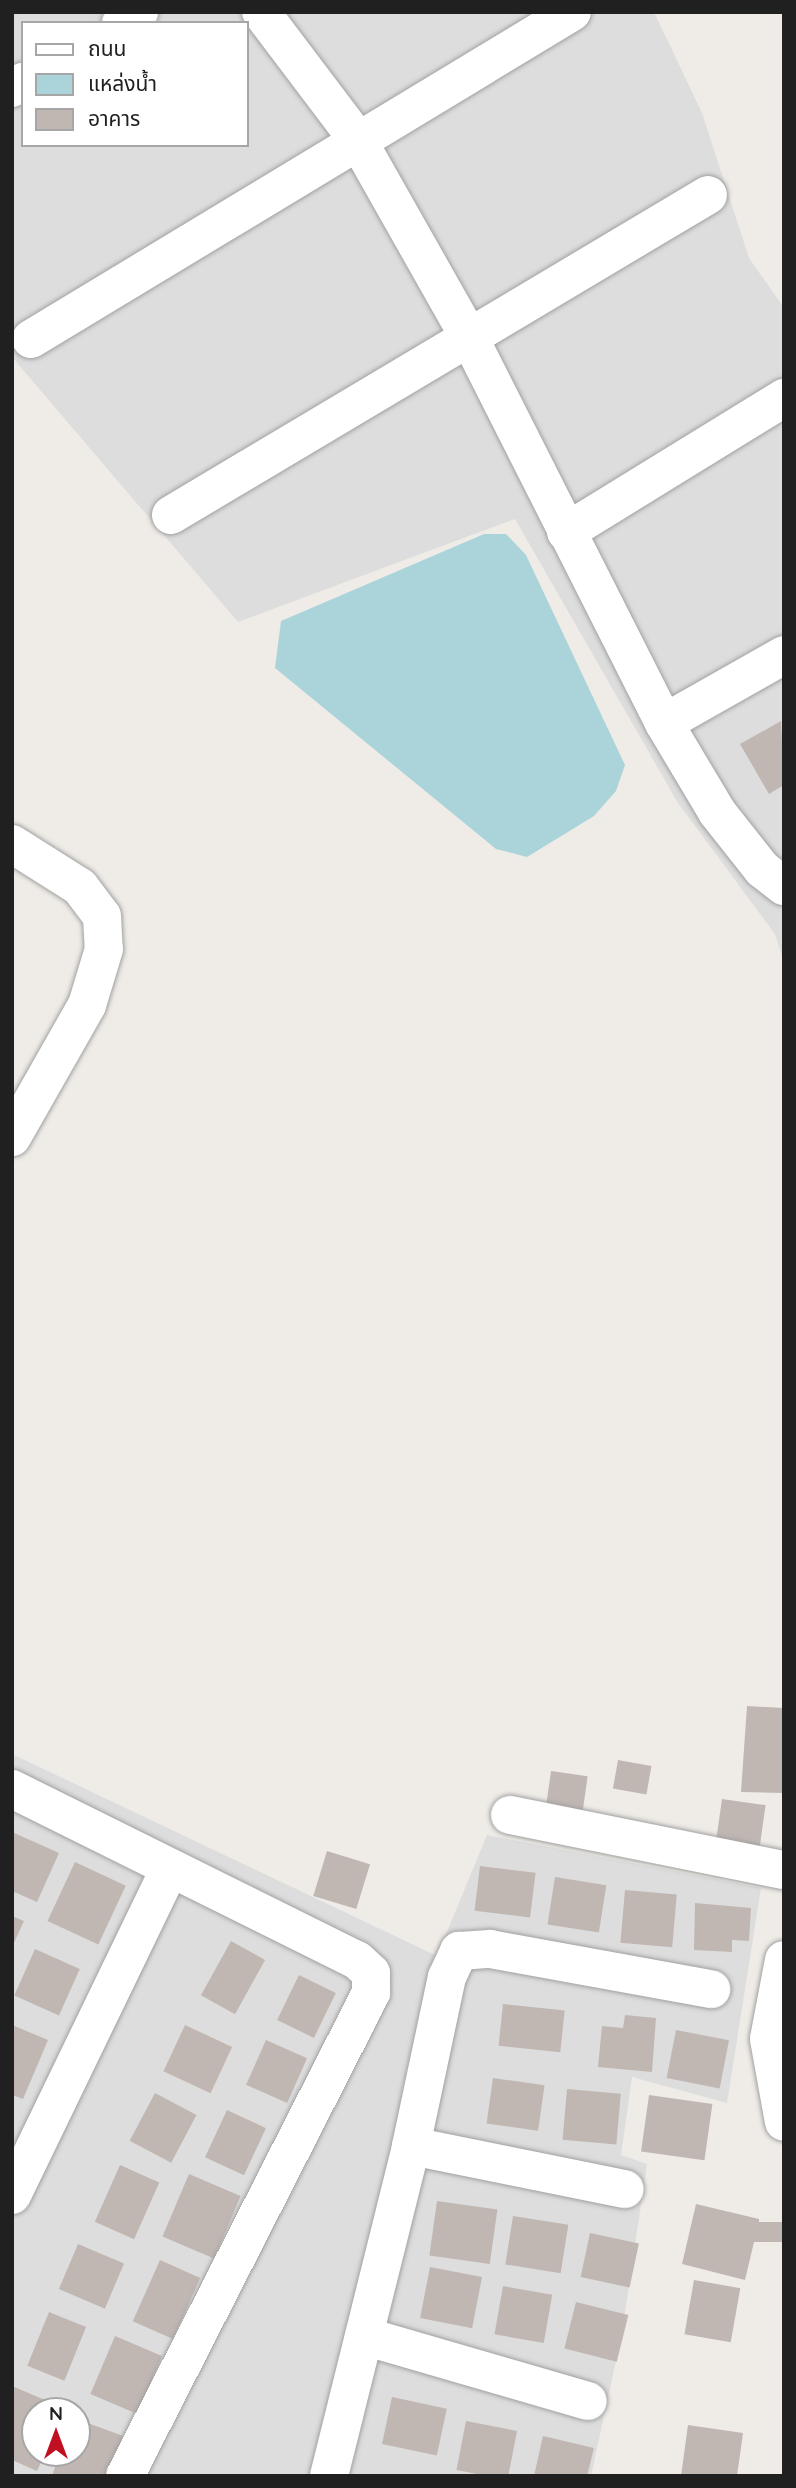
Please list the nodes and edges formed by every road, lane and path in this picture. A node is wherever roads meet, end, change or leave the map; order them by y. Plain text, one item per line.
1 (261, 12) edge
2 (572, 12) edge
3 (357, 139) junction
4 (708, 195) dead end
5 (469, 337) junction
6 (31, 339) dead end
7 (784, 398) edge
8 (171, 515) dead end
9 (566, 532) junction
10 (784, 655) edge
11 (664, 723) junction
12 (12, 844) edge
13 (784, 886) edge
14 (12, 1137) edge
15 (12, 1789) edge
16 (510, 1815) dead end
17 (170, 1868) junction
18 (784, 1870) edge
19 (784, 1960) edge
20 (711, 1989) dead end
21 (784, 2122) edge
22 (411, 2146) junction
23 (625, 2189) dead end
24 (12, 2195) edge
25 (364, 2336) junction
26 (588, 2401) dead end
27 (125, 2476) edge
28 (329, 2476) edge

1 - 3 street
2 - 3 street
3 - 5 street
3 - 6 street
4 - 5 street
5 - 8 street
5 - 9 street
7 - 9 street
9 - 11 street
10 - 11 street
11 - 13 street
12 - 14 street
15 - 17 street
16 - 18 street
17 - 24 street
17 - 27 street
19 - 21 street
20 - 22 street
22 - 23 street
22 - 25 street
25 - 26 street
25 - 28 street

